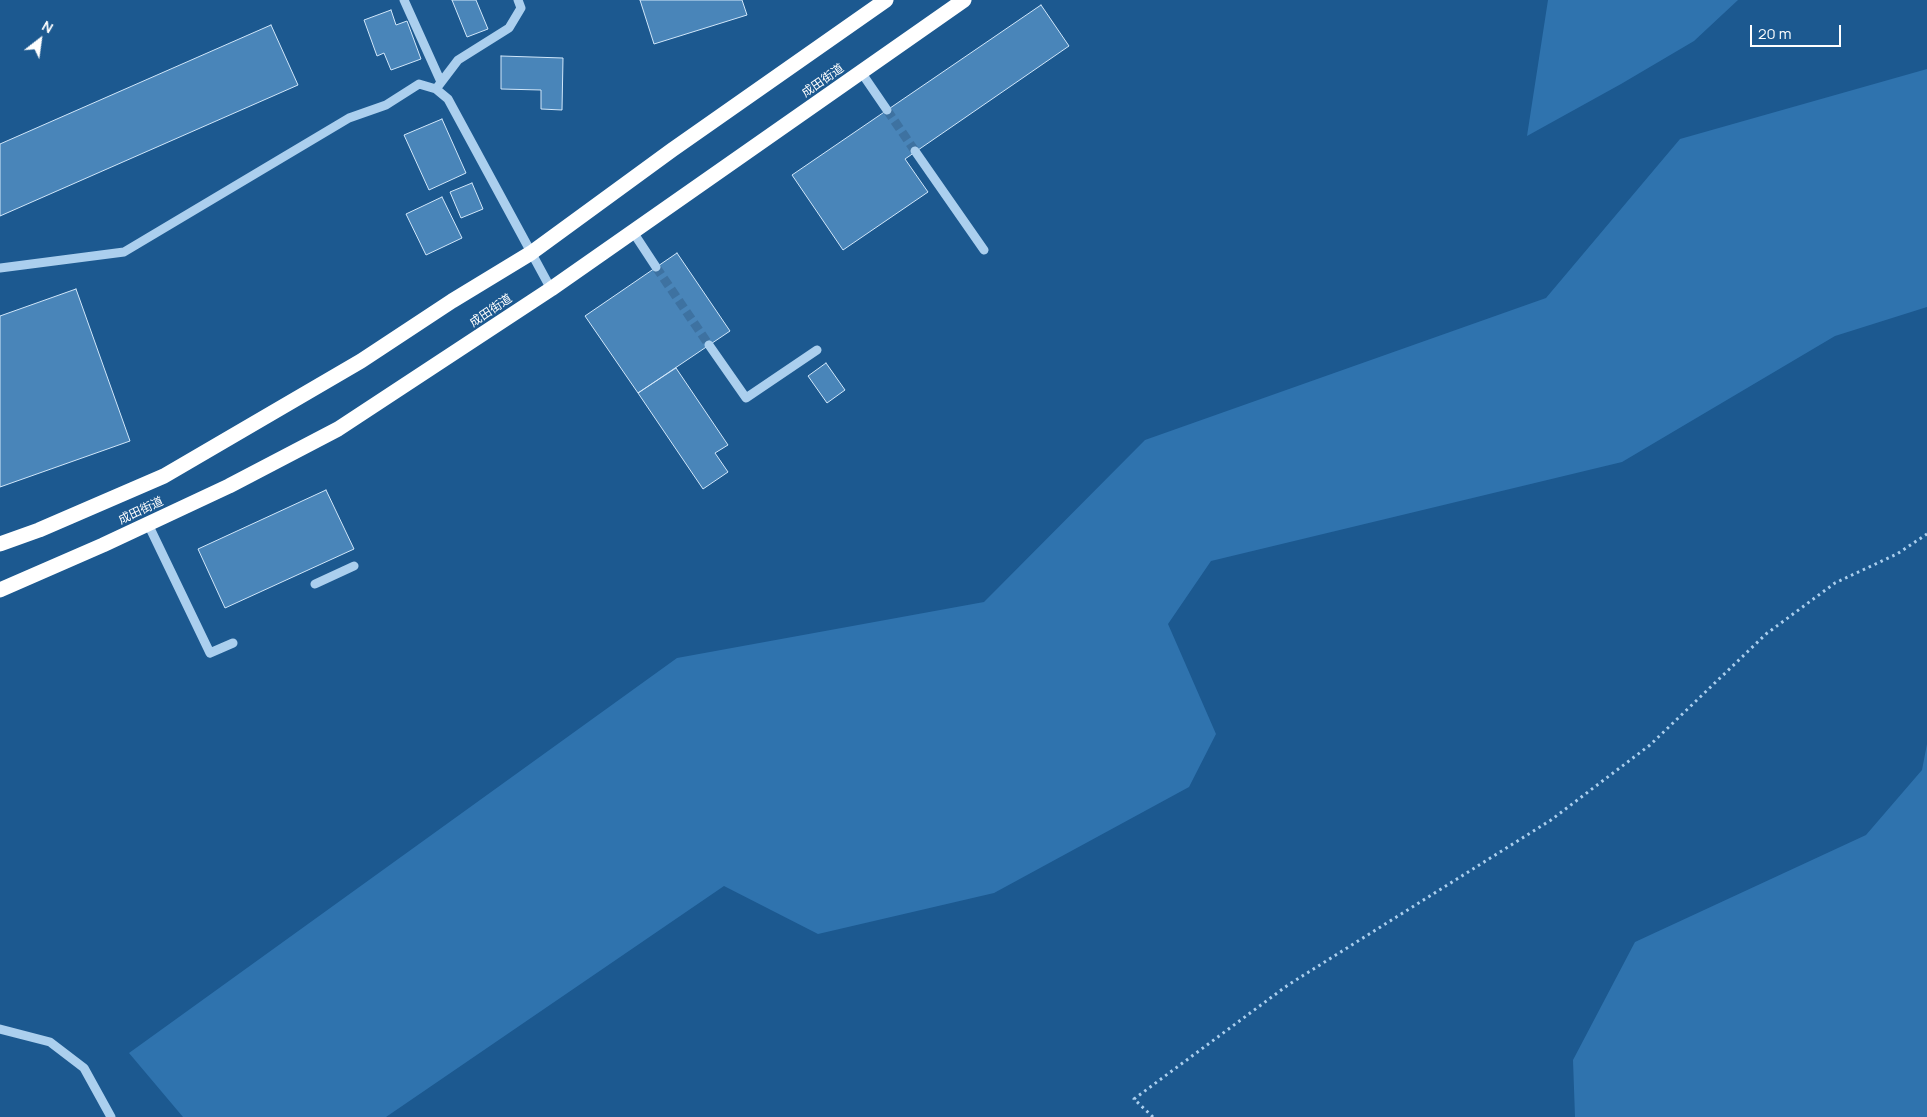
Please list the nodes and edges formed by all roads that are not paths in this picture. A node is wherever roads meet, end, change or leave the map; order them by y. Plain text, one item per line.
1 (404, 0) edge
2 (518, 0) edge
3 (886, 0) edge
4 (964, 0) edge
5 (861, 72) junction
6 (438, 86) junction
7 (887, 110) tunnel mouth
8 (916, 152) tunnel mouth
9 (632, 232) junction
10 (984, 250) dead end
11 (531, 253) junction
12 (656, 267) tunnel mouth
13 (0, 268) edge
14 (551, 289) junction
15 (709, 345) tunnel mouth
16 (816, 350) dead end
17 (148, 524) junction
18 (0, 544) edge
19 (354, 566) dead end
20 (315, 584) dead end
21 (0, 590) edge
22 (233, 642) dead end
23 (0, 1029) edge
24 (111, 1117) edge

1 - 6 street
2 - 6 street
3 - 11 highway, 成田街道
4 - 5 highway, 成田街道
5 - 7 street
5 - 9 highway, 成田街道
6 - 11 street
6 - 13 street
8 - 10 street
9 - 12 street
9 - 14 highway, 成田街道
11 - 14 street
11 - 18 highway, 成田街道
14 - 17 highway, 成田街道
15 - 16 street
17 - 21 highway, 成田街道
17 - 22 street
19 - 20 street
23 - 24 street

